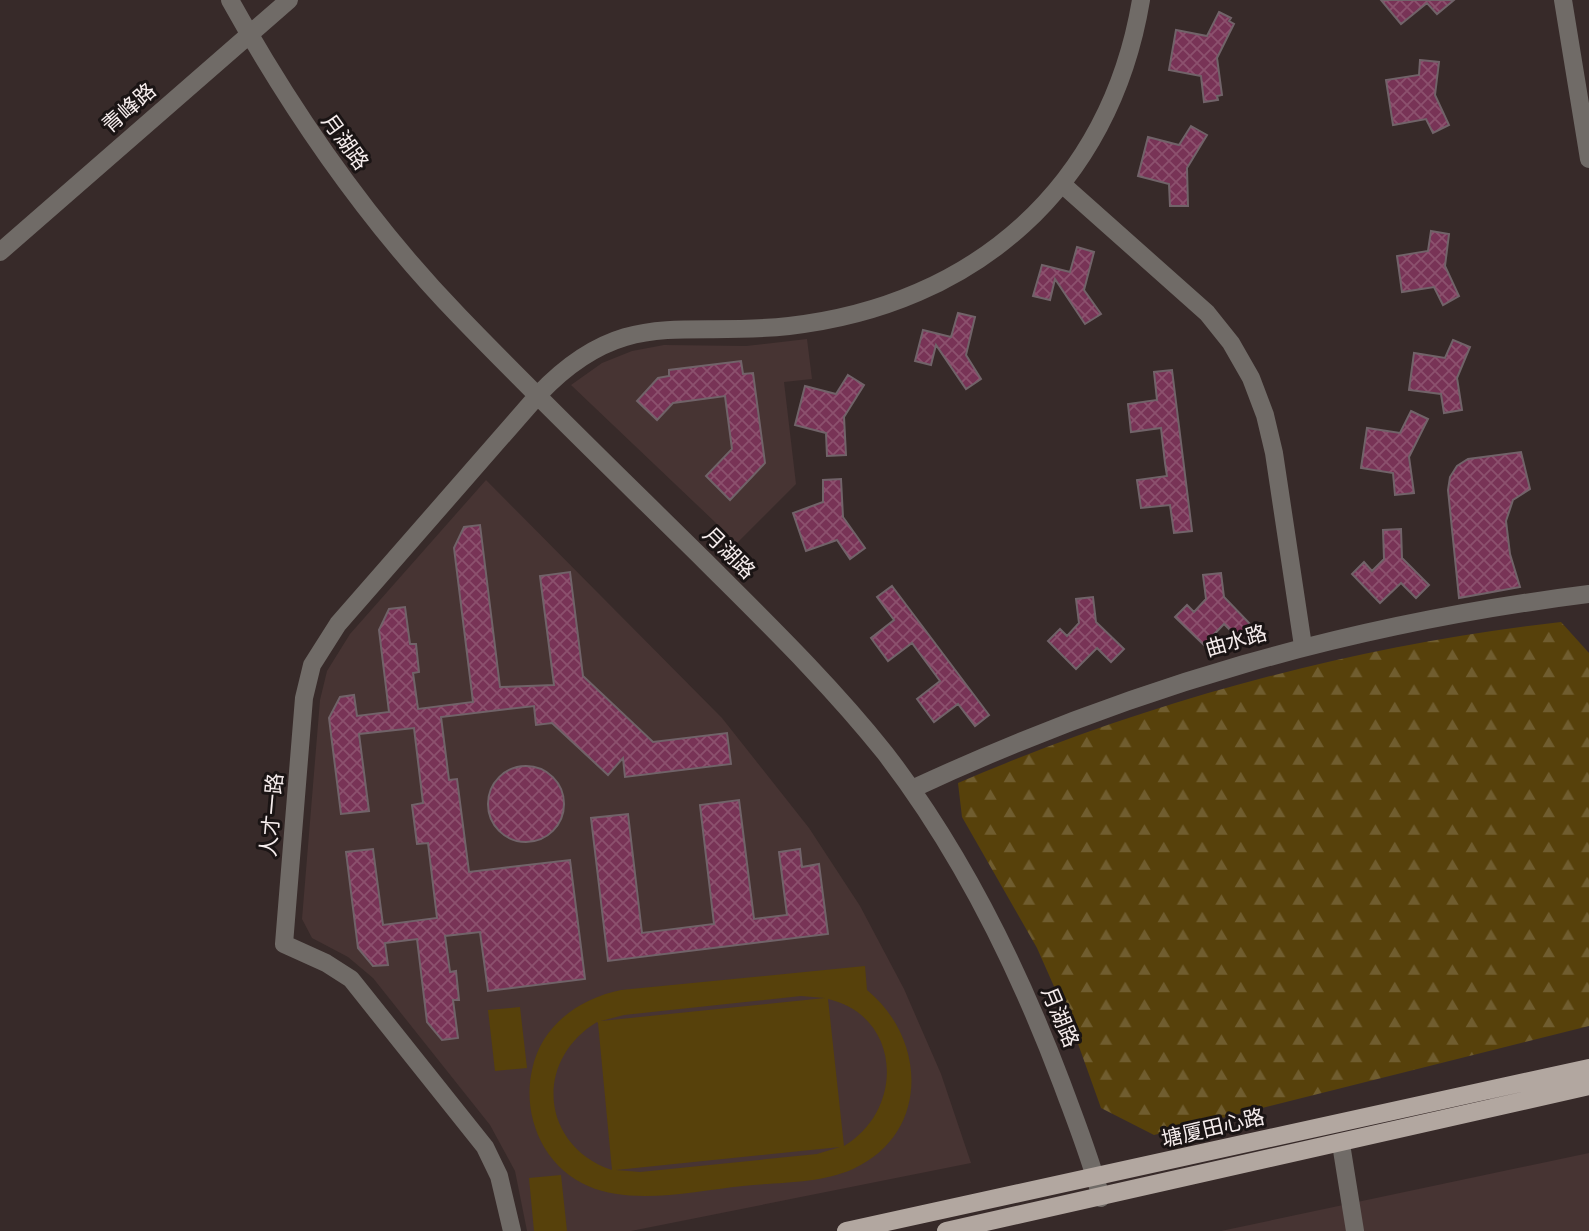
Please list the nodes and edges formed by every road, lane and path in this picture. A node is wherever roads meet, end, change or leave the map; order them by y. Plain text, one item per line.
1 (229, 0) edge
2 (289, 0) edge
3 (1141, 0) edge
4 (1563, 0) edge
5 (248, 33) junction
6 (1589, 159) edge
7 (1062, 184) junction
8 (0, 252) edge
9 (540, 394) junction
10 (1589, 594) edge
11 (1303, 646) junction
12 (912, 789) junction
13 (1589, 1068) edge
14 (1589, 1086) edge
15 (1341, 1144) junction
16 (1096, 1177) junction
17 (1101, 1198) junction
18 (512, 1231) edge
19 (846, 1231) edge
20 (946, 1231) edge
21 (1355, 1231) edge

1 - 5 street, 月湖路
2 - 5 street, 青峰路
3 - 7 street
4 - 6 street
5 - 8 street, 青峰路
5 - 9 street, 月湖路
7 - 9 street
7 - 11 street
9 - 12 street, 月湖路
9 - 18 street, 人才一路
10 - 11 street, 曲水路
11 - 12 street, 曲水路
12 - 16 street, 月湖路
13 - 16 main road, 塘厦田心路
14 - 15 main road, 塘厦田心路
15 - 17 main road, 塘厦田心路
15 - 21 street
16 - 17 street, 月湖路
16 - 19 main road, 塘厦田心路
17 - 20 main road, 塘厦田心路

